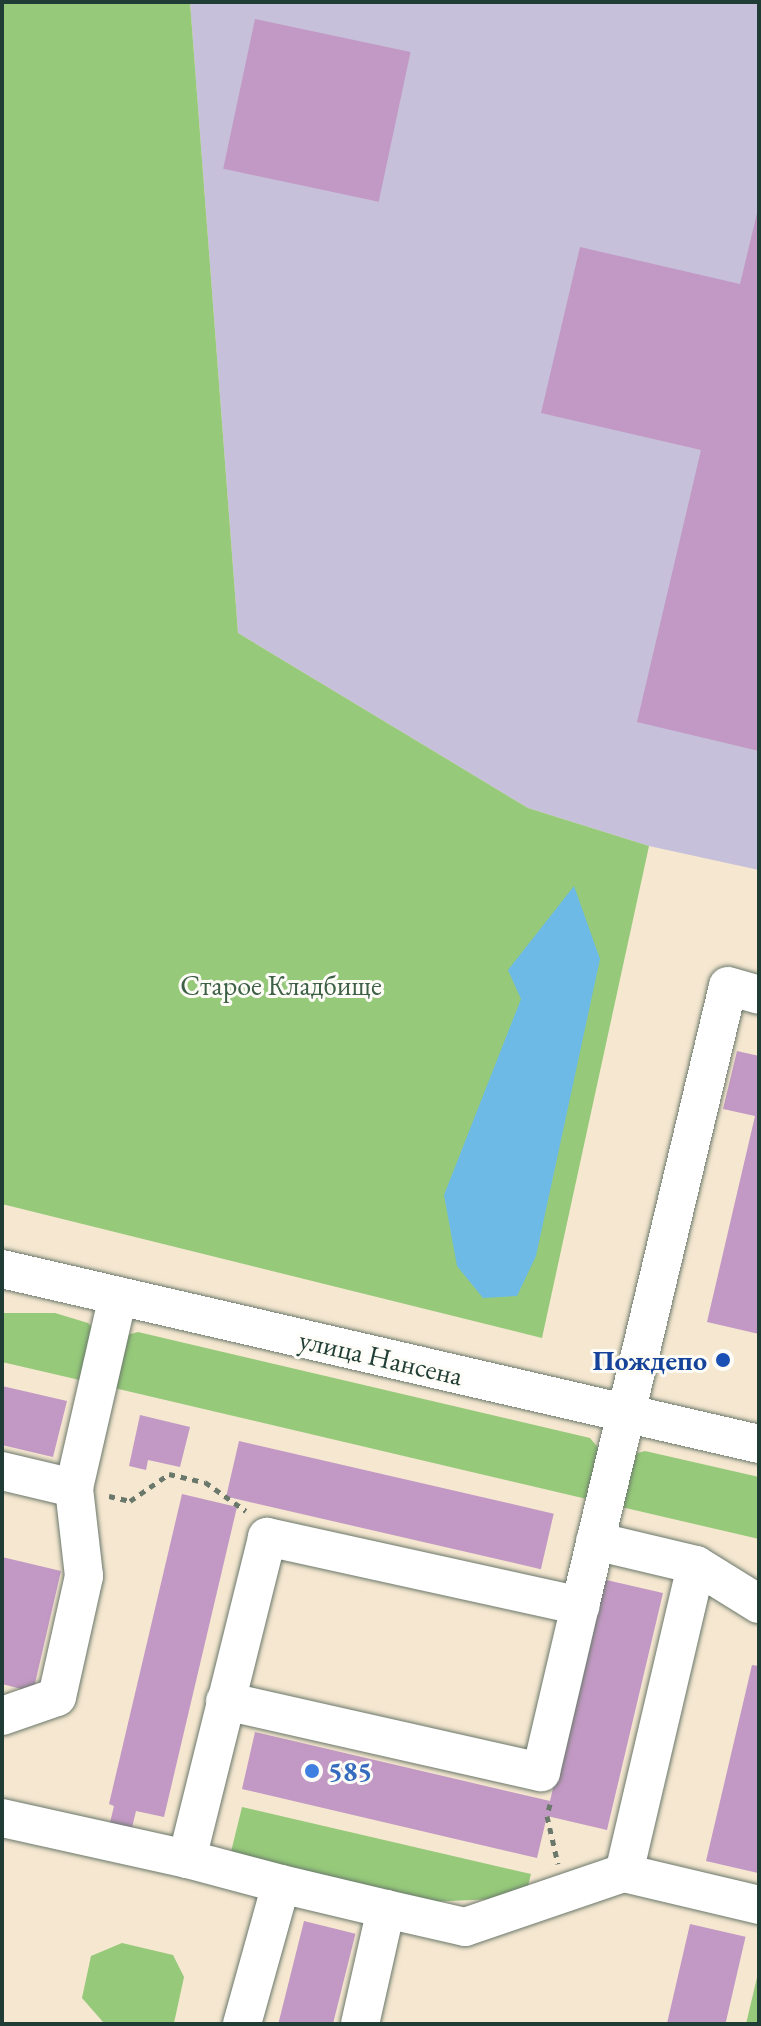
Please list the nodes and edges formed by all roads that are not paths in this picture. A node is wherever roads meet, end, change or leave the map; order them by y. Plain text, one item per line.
1 (759, 995) edge
2 (2, 1269) edge
3 (118, 1296) junction
4 (625, 1413) junction
5 (759, 1444) edge
6 (2, 1471) edge
7 (74, 1488) junction
8 (595, 1541) junction
9 (696, 1565) junction
10 (759, 1604) edge
11 (580, 1606) junction
12 (225, 1701) junction
13 (2, 1716) edge
14 (2, 1818) edge
15 (187, 1859) junction
16 (624, 1873) junction
17 (281, 1884) junction
18 (759, 1905) edge
19 (386, 1909) junction
20 (242, 2024) edge
21 (360, 2024) edge

1 - 4 street
2 - 3 street, улица Нансена
3 - 4 street, улица Нансена
3 - 7 street
4 - 5 street, улица Нансена
4 - 8 street
6 - 7 street
7 - 13 street
8 - 9 street
8 - 11 street
9 - 10 street
9 - 16 street
11 - 12 street
11 - 12 street
12 - 15 street
14 - 15 street
15 - 17 street
16 - 18 street
16 - 19 street
17 - 19 street
17 - 20 street
19 - 21 street

